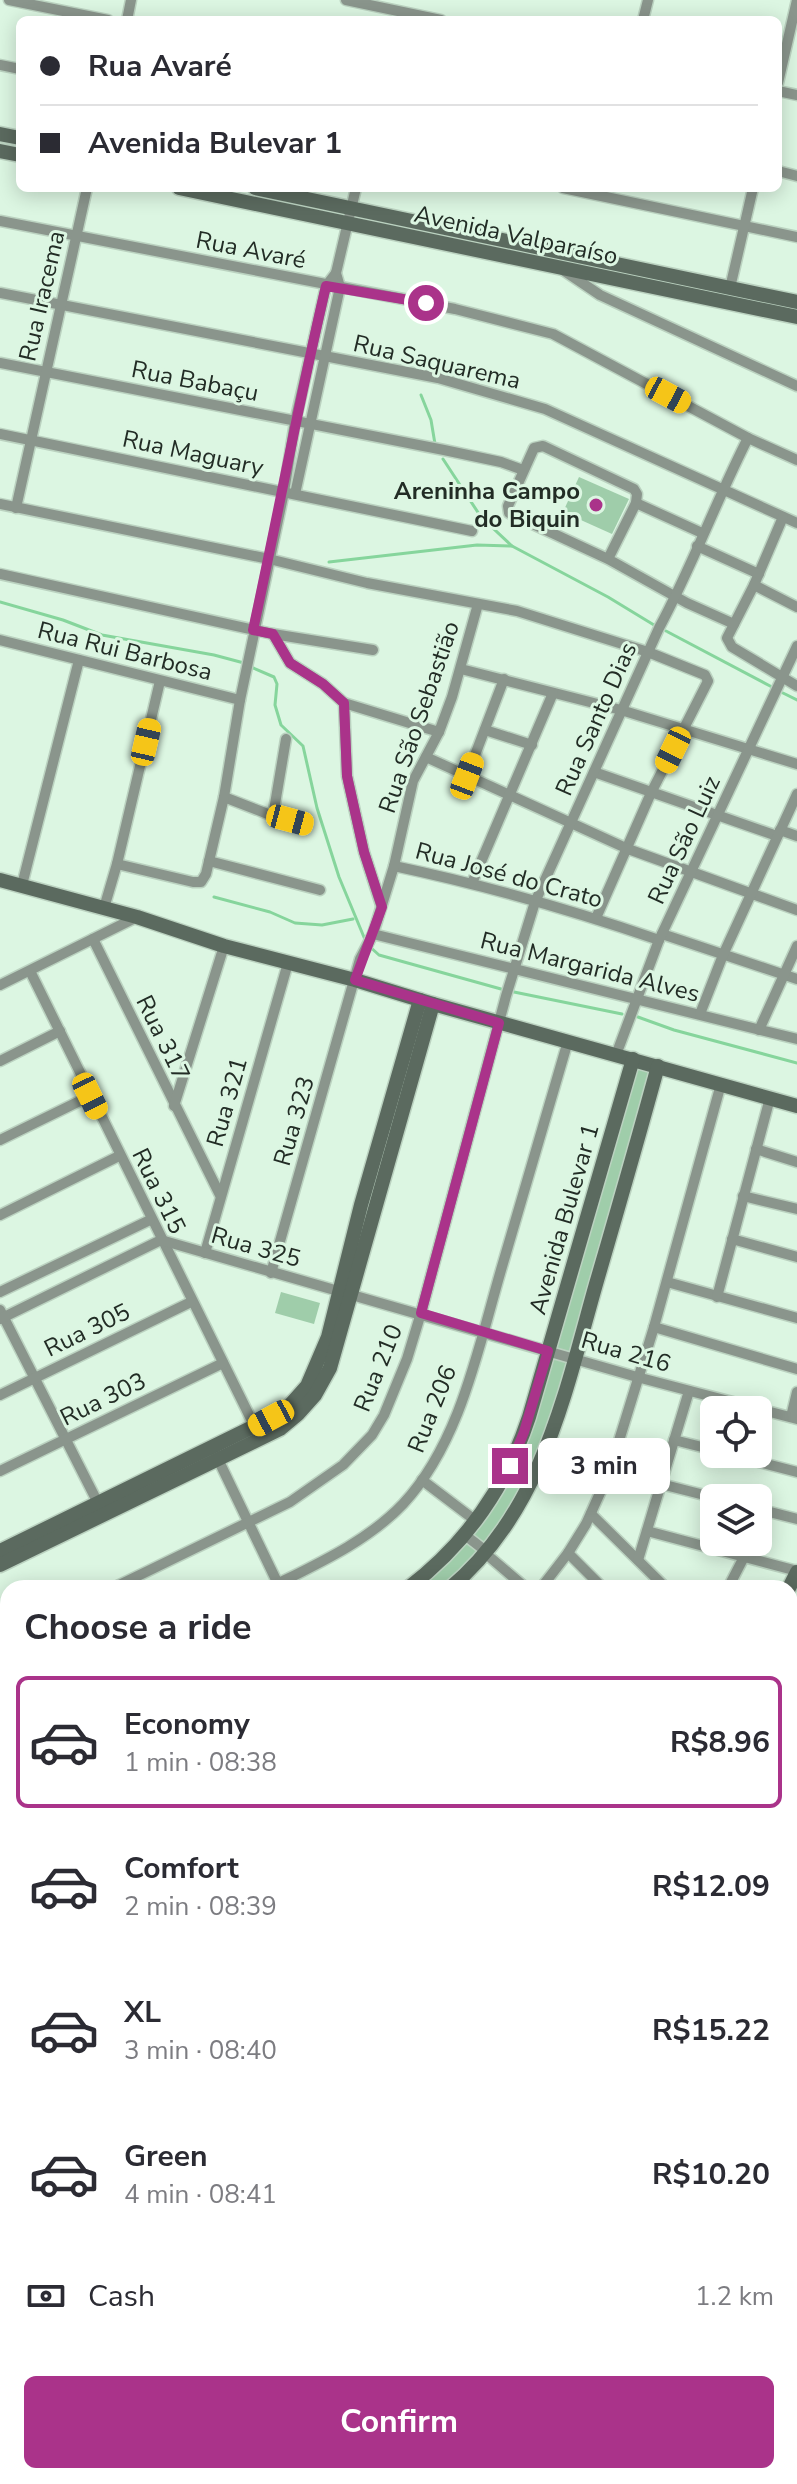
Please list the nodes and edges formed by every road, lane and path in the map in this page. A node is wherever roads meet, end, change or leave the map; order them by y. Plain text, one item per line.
1 (9, 0) edge
2 (346, 0) edge
3 (797, 0) edge
4 (396, 10) edge
5 (88, 16) edge
6 (423, 16) edge
7 (794, 27) edge
8 (782, 69) edge
9 (86, 192) edge
10 (203, 192) edge
11 (268, 192) edge
12 (355, 192) edge
13 (605, 192) edge
14 (752, 192) edge
15 (349, 216) junction
16 (0, 221) edge
17 (743, 226) junction
18 (76, 236) junction
19 (797, 237) edge
20 (555, 265) junction
21 (336, 273) junction
22 (326, 286) junction
23 (340, 287) junction
24 (730, 288) junction
25 (0, 293) edge
26 (754, 300) junction
27 (797, 302) edge
28 (60, 304) junction
29 (797, 317) edge
30 (310, 353) junction
31 (324, 356) junction
32 (0, 363) edge
33 (45, 372) junction
34 (797, 386) edge
35 (295, 422) junction
36 (309, 425) junction
37 (0, 434) edge
38 (748, 438) junction
39 (30, 440) junction
40 (797, 460) edge
41 (523, 470) junction
42 (722, 489) junction
43 (289, 493) junction
44 (636, 503) junction
45 (0, 504) edge
46 (16, 508) junction
47 (783, 517) junction
48 (797, 523) edge
49 (472, 531) dead end
50 (702, 533) junction
51 (697, 546) junction
52 (269, 559) junction
53 (608, 559) junction
54 (0, 574) edge
55 (759, 574) junction
56 (754, 585) junction
57 (676, 596) junction
58 (478, 604) junction
59 (797, 607) edge
60 (734, 624) junction
61 (253, 630) junction
62 (273, 634) junction
63 (0, 640) edge
64 (797, 646) edge
65 (373, 650) dead end
66 (648, 652) junction
67 (79, 660) junction
68 (461, 669) junction
69 (782, 678) junction
70 (504, 679) junction
71 (160, 681) junction
72 (797, 686) edge
73 (553, 693) junction
74 (240, 700) junction
75 (344, 703) junction
76 (621, 710) junction
77 (683, 728) junction
78 (485, 730) junction
79 (439, 732) junction
80 (286, 739) dead end
81 (532, 745) junction
82 (749, 749) junction
83 (426, 757) junction
84 (797, 764) edge
85 (594, 772) junction
86 (467, 776) junction
87 (651, 793) junction
88 (511, 794) junction
89 (797, 794) edge
90 (224, 797) junction
91 (718, 815) junction
92 (273, 816) junction
93 (306, 824) dead end
94 (571, 824) junction
95 (778, 833) junction
96 (797, 836) edge
97 (628, 849) junction
98 (209, 861) junction
99 (117, 864) junction
100 (394, 866) junction
101 (692, 872) junction
102 (0, 880) edge
103 (472, 883) junction
104 (22, 885) junction
105 (320, 890) dead end
106 (751, 892) junction
107 (535, 902) junction
108 (382, 907) junction
109 (104, 908) junction
110 (797, 910) edge
111 (137, 917) junction
112 (596, 918) junction
113 (373, 934) junction
114 (660, 937) junction
115 (93, 939) junction
116 (224, 946) junction
117 (797, 946) edge
118 (723, 955) junction
119 (288, 963) junction
120 (514, 970) junction
121 (30, 971) junction
122 (784, 974) junction
123 (797, 979) edge
124 (355, 980) junction
125 (0, 985) edge
126 (635, 998) junction
127 (427, 1002) junction
128 (700, 1014) junction
129 (499, 1023) junction
130 (759, 1030) junction
131 (60, 1031) junction
132 (797, 1039) edge
133 (568, 1041) junction
134 (616, 1055) junction
135 (633, 1059) junction
136 (0, 1061) edge
137 (658, 1066) junction
138 (721, 1084) junction
139 (90, 1096) junction
140 (770, 1098) junction
141 (174, 1106) junction
142 (797, 1106) edge
143 (0, 1140) edge
144 (756, 1149) junction
145 (119, 1156) junction
146 (797, 1162) edge
147 (220, 1195) junction
148 (743, 1196) junction
149 (797, 1209) edge
150 (0, 1215) edge
151 (150, 1220) junction
152 (732, 1239) junction
153 (161, 1240) junction
154 (205, 1253) junction
155 (797, 1257) edge
156 (271, 1273) junction
157 (667, 1282) junction
158 (0, 1292) edge
159 (346, 1293) junction
160 (717, 1297) junction
161 (191, 1302) junction
162 (421, 1313) junction
163 (1, 1315) edge
164 (797, 1318) edge
165 (654, 1327) junction
166 (483, 1331) junction
167 (548, 1351) junction
168 (575, 1359) junction
169 (223, 1363) junction
170 (797, 1369) edge
171 (637, 1377) junction
172 (35, 1378) junction
173 (689, 1391) junction
174 (797, 1392) edge
175 (0, 1395) edge
176 (794, 1418) edge
177 (255, 1427) junction
178 (65, 1439) junction
179 (674, 1440) junction
180 (700, 1446) edge
181 (215, 1453) junction
182 (772, 1465) edge
183 (0, 1471) edge
184 (797, 1472) edge
185 (422, 1480) junction
186 (661, 1484) junction
187 (700, 1494) edge
188 (98, 1503) junction
189 (772, 1513) edge
190 (591, 1514) junction
191 (797, 1519) edge
192 (476, 1521) junction
193 (246, 1522) junction
194 (647, 1531) junction
195 (465, 1535) junction
196 (0, 1551) edge
197 (486, 1552) junction
198 (568, 1553) junction
199 (744, 1557) junction
200 (638, 1560) junction
201 (0, 1565) edge
202 (797, 1571) edge
203 (129, 1580) edge
204 (273, 1580) edge
205 (287, 1580) edge
206 (418, 1580) edge
207 (458, 1580) edge
208 (517, 1580) edge
209 (547, 1580) edge
210 (595, 1580) edge
211 (658, 1580) edge
212 (732, 1580) edge

1 - 5 street
2 - 4 street
3 - 7 street
4 - 6 street
7 - 8 street
9 - 18 street, Rua Iracema
10 - 15 street, Avenida Valparaíso
11 - 15 street, Avenida Valparaíso
12 - 15 street
13 - 17 street
14 - 17 street
15 - 20 street, Avenida Valparaíso
15 - 21 street
15 - 24 street, Avenida Valparaíso
16 - 18 street, Rua Avaré
17 - 19 street
17 - 24 street
18 - 22 street, Rua Avaré
18 - 28 street, Rua Iracema
20 - 26 street, Avenida Valparaíso
20 - 34 street
21 - 22 street
21 - 23 street
22 - 23 street, Rua Avaré
22 - 30 street
23 - 31 street
23 - 38 street, Rua Avaré
24 - 26 street, Avenida Valparaíso
25 - 28 street, Rua Saquarema
26 - 27 street, Avenida Valparaíso
26 - 29 street, Avenida Valparaíso
28 - 30 street, Rua Saquarema
28 - 33 street, Rua Iracema
30 - 31 street, Rua Saquarema
30 - 35 street
31 - 36 street
31 - 42 street, Rua Saquarema
32 - 33 street, Rua Babaçu
33 - 35 street, Rua Babaçu
33 - 39 street, Rua Iracema
35 - 36 street, Rua Babaçu
35 - 43 street
36 - 41 street, Rua Babaçu
36 - 43 street
37 - 39 street, Rua Maguary
38 - 40 street, Rua Avaré
38 - 42 street, Rua Santo Dias
39 - 43 street, Rua Maguary
39 - 46 street, Rua Iracema
41 - 44 street
41 - 53 street
42 - 47 street, Rua Saquarema
42 - 50 street, Rua Santo Dias
43 - 49 street, Rua Maguary
43 - 52 street
44 - 50 street
44 - 53 street
45 - 46 street
46 - 52 street
47 - 48 street, Rua Saquarema
47 - 55 street
50 - 51 street, Rua Santo Dias
51 - 55 street
51 - 57 street, Rua Santo Dias
52 - 58 street
52 - 61 street
53 - 57 street
54 - 61 street
55 - 56 street
56 - 59 street
56 - 60 street
57 - 60 street
57 - 66 street, Rua Santo Dias
58 - 66 street
58 - 68 street, Rua São Sebastião
60 - 69 street
61 - 62 street
61 - 74 street
62 - 65 street
62 - 75 street
63 - 67 street, Rua Rui Barbosa
64 - 69 street, Rua São Luiz
66 - 76 street, Rua Santo Dias
66 - 77 street
67 - 71 street, Rua Rui Barbosa
67 - 104 street
68 - 70 street
68 - 79 street, Rua São Sebastião
69 - 72 street
69 - 82 street, Rua São Luiz
70 - 73 street
70 - 78 street
71 - 74 street, Rua Rui Barbosa
71 - 99 street
73 - 76 street
73 - 81 street
74 - 90 street
75 - 79 street
75 - 108 street
76 - 77 street
76 - 85 street, Rua Santo Dias
77 - 82 street
77 - 87 street
78 - 81 street
78 - 86 street
79 - 83 street, Rua São Sebastião
80 - 92 street
81 - 88 street
82 - 84 street
82 - 91 street, Rua São Luiz
83 - 86 street
83 - 100 street, Rua São Sebastião
85 - 87 street
85 - 94 street, Rua Santo Dias
86 - 88 street
87 - 91 street
87 - 97 street
88 - 94 street
88 - 103 street
89 - 95 street
90 - 92 street
90 - 98 street
91 - 95 street
91 - 101 street, Rua São Luiz
92 - 93 street
94 - 97 street
94 - 107 street, Rua Santo Dias
95 - 96 street
95 - 106 street
97 - 101 street
97 - 112 street
98 - 99 street
98 - 105 street
99 - 109 street
100 - 103 street, Rua José do Crato
100 - 108 street, Rua São Sebastião
101 - 106 street
101 - 114 street, Rua São Luiz
102 - 104 street
103 - 107 street, Rua José do Crato
104 - 109 street
106 - 110 street
106 - 118 street
107 - 112 street, Rua José do Crato
107 - 120 street, Rua Santo Dias
108 - 113 street, Rua São Sebastião
109 - 111 street
111 - 115 street
111 - 116 street
112 - 114 street, Rua José do Crato
113 - 120 street, Rua Margarida Alves
113 - 124 street, Rua São Sebastião
114 - 118 street, Rua José do Crato
114 - 126 street, Rua São Luiz
115 - 121 street
115 - 141 street, Rua 317
116 - 119 street
116 - 141 street
117 - 122 street
118 - 122 street, Rua José do Crato
118 - 128 street
119 - 124 street
119 - 147 street, Rua 321
120 - 126 street, Rua Margarida Alves
120 - 129 street, Rua Santo Dias
121 - 125 street
121 - 131 street, Rua 315
122 - 123 street, Rua José do Crato
122 - 130 street
124 - 127 street
124 - 156 street, Rua 323
126 - 128 street, Rua Margarida Alves
126 - 134 street, Rua São Luiz
127 - 129 street
127 - 159 street
128 - 130 street, Rua Margarida Alves
129 - 133 street
129 - 162 street, Rua 210
130 - 132 street, Rua Margarida Alves
131 - 136 street
131 - 139 street, Rua 315
133 - 134 street
133 - 166 street, Rua 206
134 - 135 street
135 - 137 street
135 - 167 street, Avenida Bulevar 1
137 - 138 street
137 - 168 street, Avenida Bulevar 1
138 - 140 street
138 - 157 street
139 - 143 street
139 - 145 street, Rua 315
140 - 142 street
140 - 144 street
141 - 147 street, Rua 317
144 - 146 street
144 - 148 street
145 - 150 street
145 - 151 street, Rua 315
147 - 154 street, Rua 321
148 - 149 street
148 - 152 street
151 - 153 street, Rua 315
151 - 158 street
152 - 155 street
152 - 160 street
153 - 154 street, Rua 325
153 - 161 street, Rua 315
153 - 163 street
154 - 156 street, Rua 325
156 - 159 street, Rua 325
157 - 160 street
157 - 165 street
159 - 162 street, Rua 216
159 - 177 street
159 - 181 street
160 - 164 street
161 - 169 street, Rua 315
161 - 172 street, Rua 305
162 - 166 street, Rua 216
162 - 193 street, Rua 210
163 - 172 street
165 - 170 street
165 - 171 street
166 - 167 street, Rua 216
166 - 185 street, Rua 206
167 - 168 street, Rua 216
167 - 192 street, Avenida Bulevar 1
168 - 171 street, Rua 216
168 - 197 street, Avenida Bulevar 1
169 - 177 street, Rua 315
169 - 178 street, Rua 303
171 - 173 street, Rua 216
171 - 190 street
172 - 175 street, Rua 305
172 - 178 street
173 - 176 street, Rua 216
173 - 179 street
174 - 176 street
177 - 181 street
178 - 183 street, Rua 303
178 - 188 street
179 - 180 street
179 - 186 street
181 - 188 street
181 - 193 street
181 - 201 street
182 - 184 street
185 - 192 street
185 - 205 street, Rua 206
186 - 187 street
186 - 194 street
188 - 196 street
189 - 191 street
190 - 198 street
190 - 200 street
192 - 195 street, Avenida Bulevar 1
193 - 203 street, Rua 210
193 - 204 street
194 - 199 street
194 - 200 street
195 - 197 street
195 - 206 street, Avenida Bulevar 1
197 - 207 street, Avenida Bulevar 1
197 - 208 street
198 - 209 street
198 - 210 street
199 - 202 street
199 - 212 street
200 - 211 street

